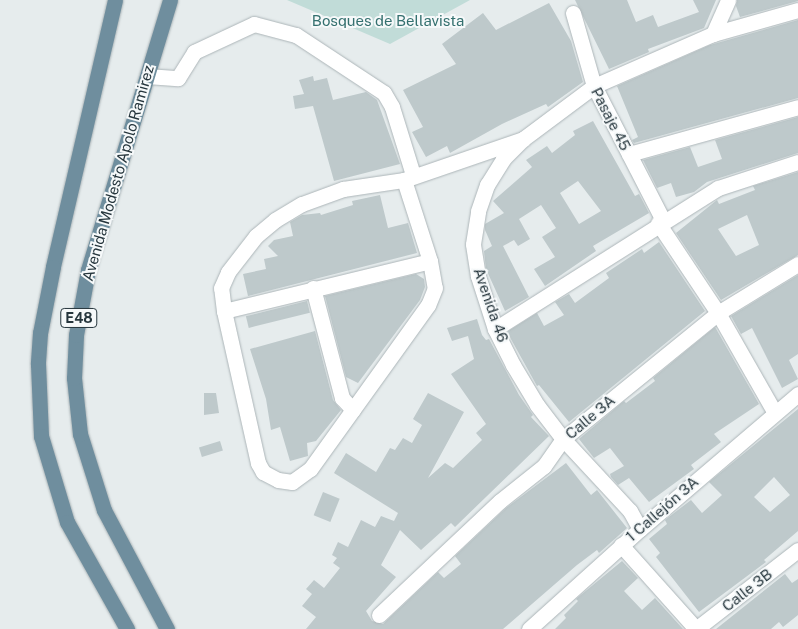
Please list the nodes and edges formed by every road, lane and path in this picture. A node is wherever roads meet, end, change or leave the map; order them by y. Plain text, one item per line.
1 (115, 0) edge
2 (170, 0) edge
3 (728, 0) edge
4 (798, 10) edge
5 (573, 13) dead end
6 (713, 34) junction
7 (147, 76) junction
8 (594, 86) junction
9 (798, 107) edge
10 (523, 139) junction
11 (629, 154) junction
12 (798, 162) edge
13 (408, 177) junction
14 (660, 222) junction
15 (430, 261) junction
16 (798, 264) edge
17 (313, 288) junction
18 (224, 311) junction
19 (718, 313) junction
20 (495, 329) junction
21 (798, 394) edge
22 (353, 410) junction
23 (774, 411) junction
24 (562, 439) junction
25 (640, 528) junction
26 (621, 545) junction
27 (798, 550) edge
28 (379, 615) dead end
29 (127, 629) edge
30 (167, 629) edge
31 (529, 629) edge
32 (696, 629) edge

1 - 29 main road, E48
2 - 7 main road, Avenida Modesto Apolo Ramirez / E48
3 - 6 street
4 - 6 street, Avenida 46
5 - 8 street, Pasaje 45
6 - 8 street, Avenida 46
7 - 13 street
7 - 30 main road, Avenida Modesto Apolo Ramirez / E48
8 - 10 street, Avenida 46
8 - 11 street, Pasaje 45
9 - 11 street
10 - 13 street
10 - 20 street, Avenida 46
11 - 14 street, Pasaje 45
12 - 14 street
13 - 15 street
13 - 18 street
14 - 19 street, Pasaje 45
14 - 20 street
15 - 17 street
15 - 22 street
16 - 19 street, Calle 3A
17 - 18 street
17 - 22 street
18 - 22 street
19 - 23 street, Pasaje 45
19 - 24 street, Calle 3A
20 - 24 street, Avenida 46
21 - 23 street, 1 Callejón 3A
23 - 25 street, 1 Callejón 3A
24 - 25 street, Avenida 46
24 - 28 street, Calle 3A
25 - 26 street, 1 Callejón 3A
26 - 31 street, 1 Callejón 3A
26 - 32 street
27 - 32 street, Calle 3B

